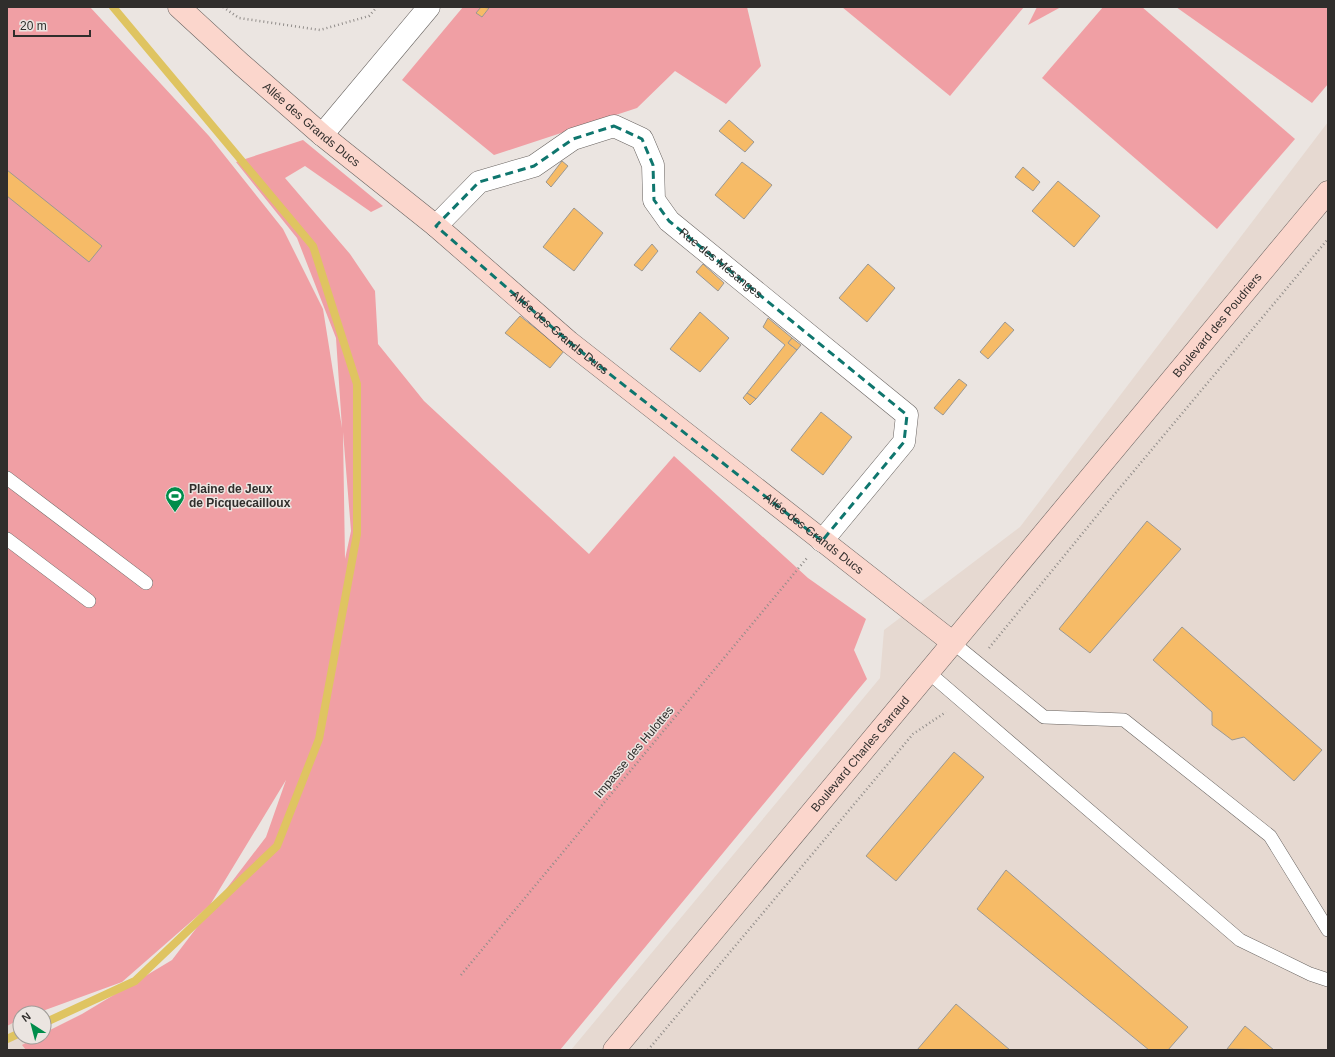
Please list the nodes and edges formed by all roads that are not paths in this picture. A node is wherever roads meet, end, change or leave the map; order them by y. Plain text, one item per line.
1 (179, 7) edge
2 (429, 7) edge
3 (322, 135) junction
4 (1328, 192) edge
5 (436, 226) junction
6 (1106, 458) joint
7 (7, 478) edge
8 (7, 539) edge
9 (822, 541) junction
10 (146, 583) dead end
11 (89, 601) dead end
12 (952, 642) junction
13 (928, 672) junction
14 (1328, 930) edge
15 (1328, 980) edge
16 (614, 1050) edge

1 - 3 main road, Allée des Grands Ducs
2 - 3 street
3 - 5 main road, Allée des Grands Ducs
4 - 6 main road, Boulevard des Poudriers
5 - 9 main road, Allée des Grands Ducs
5 - 9 street, Rue des Mésanges
6 - 12 main road, Boulevard Charles Garraud
7 - 10 lane
8 - 11 lane
9 - 12 main road, Allée des Grands Ducs
12 - 13 main road, Boulevard Charles Garraud
12 - 14 lane
13 - 15 lane
13 - 16 main road, Boulevard Charles Garraud

